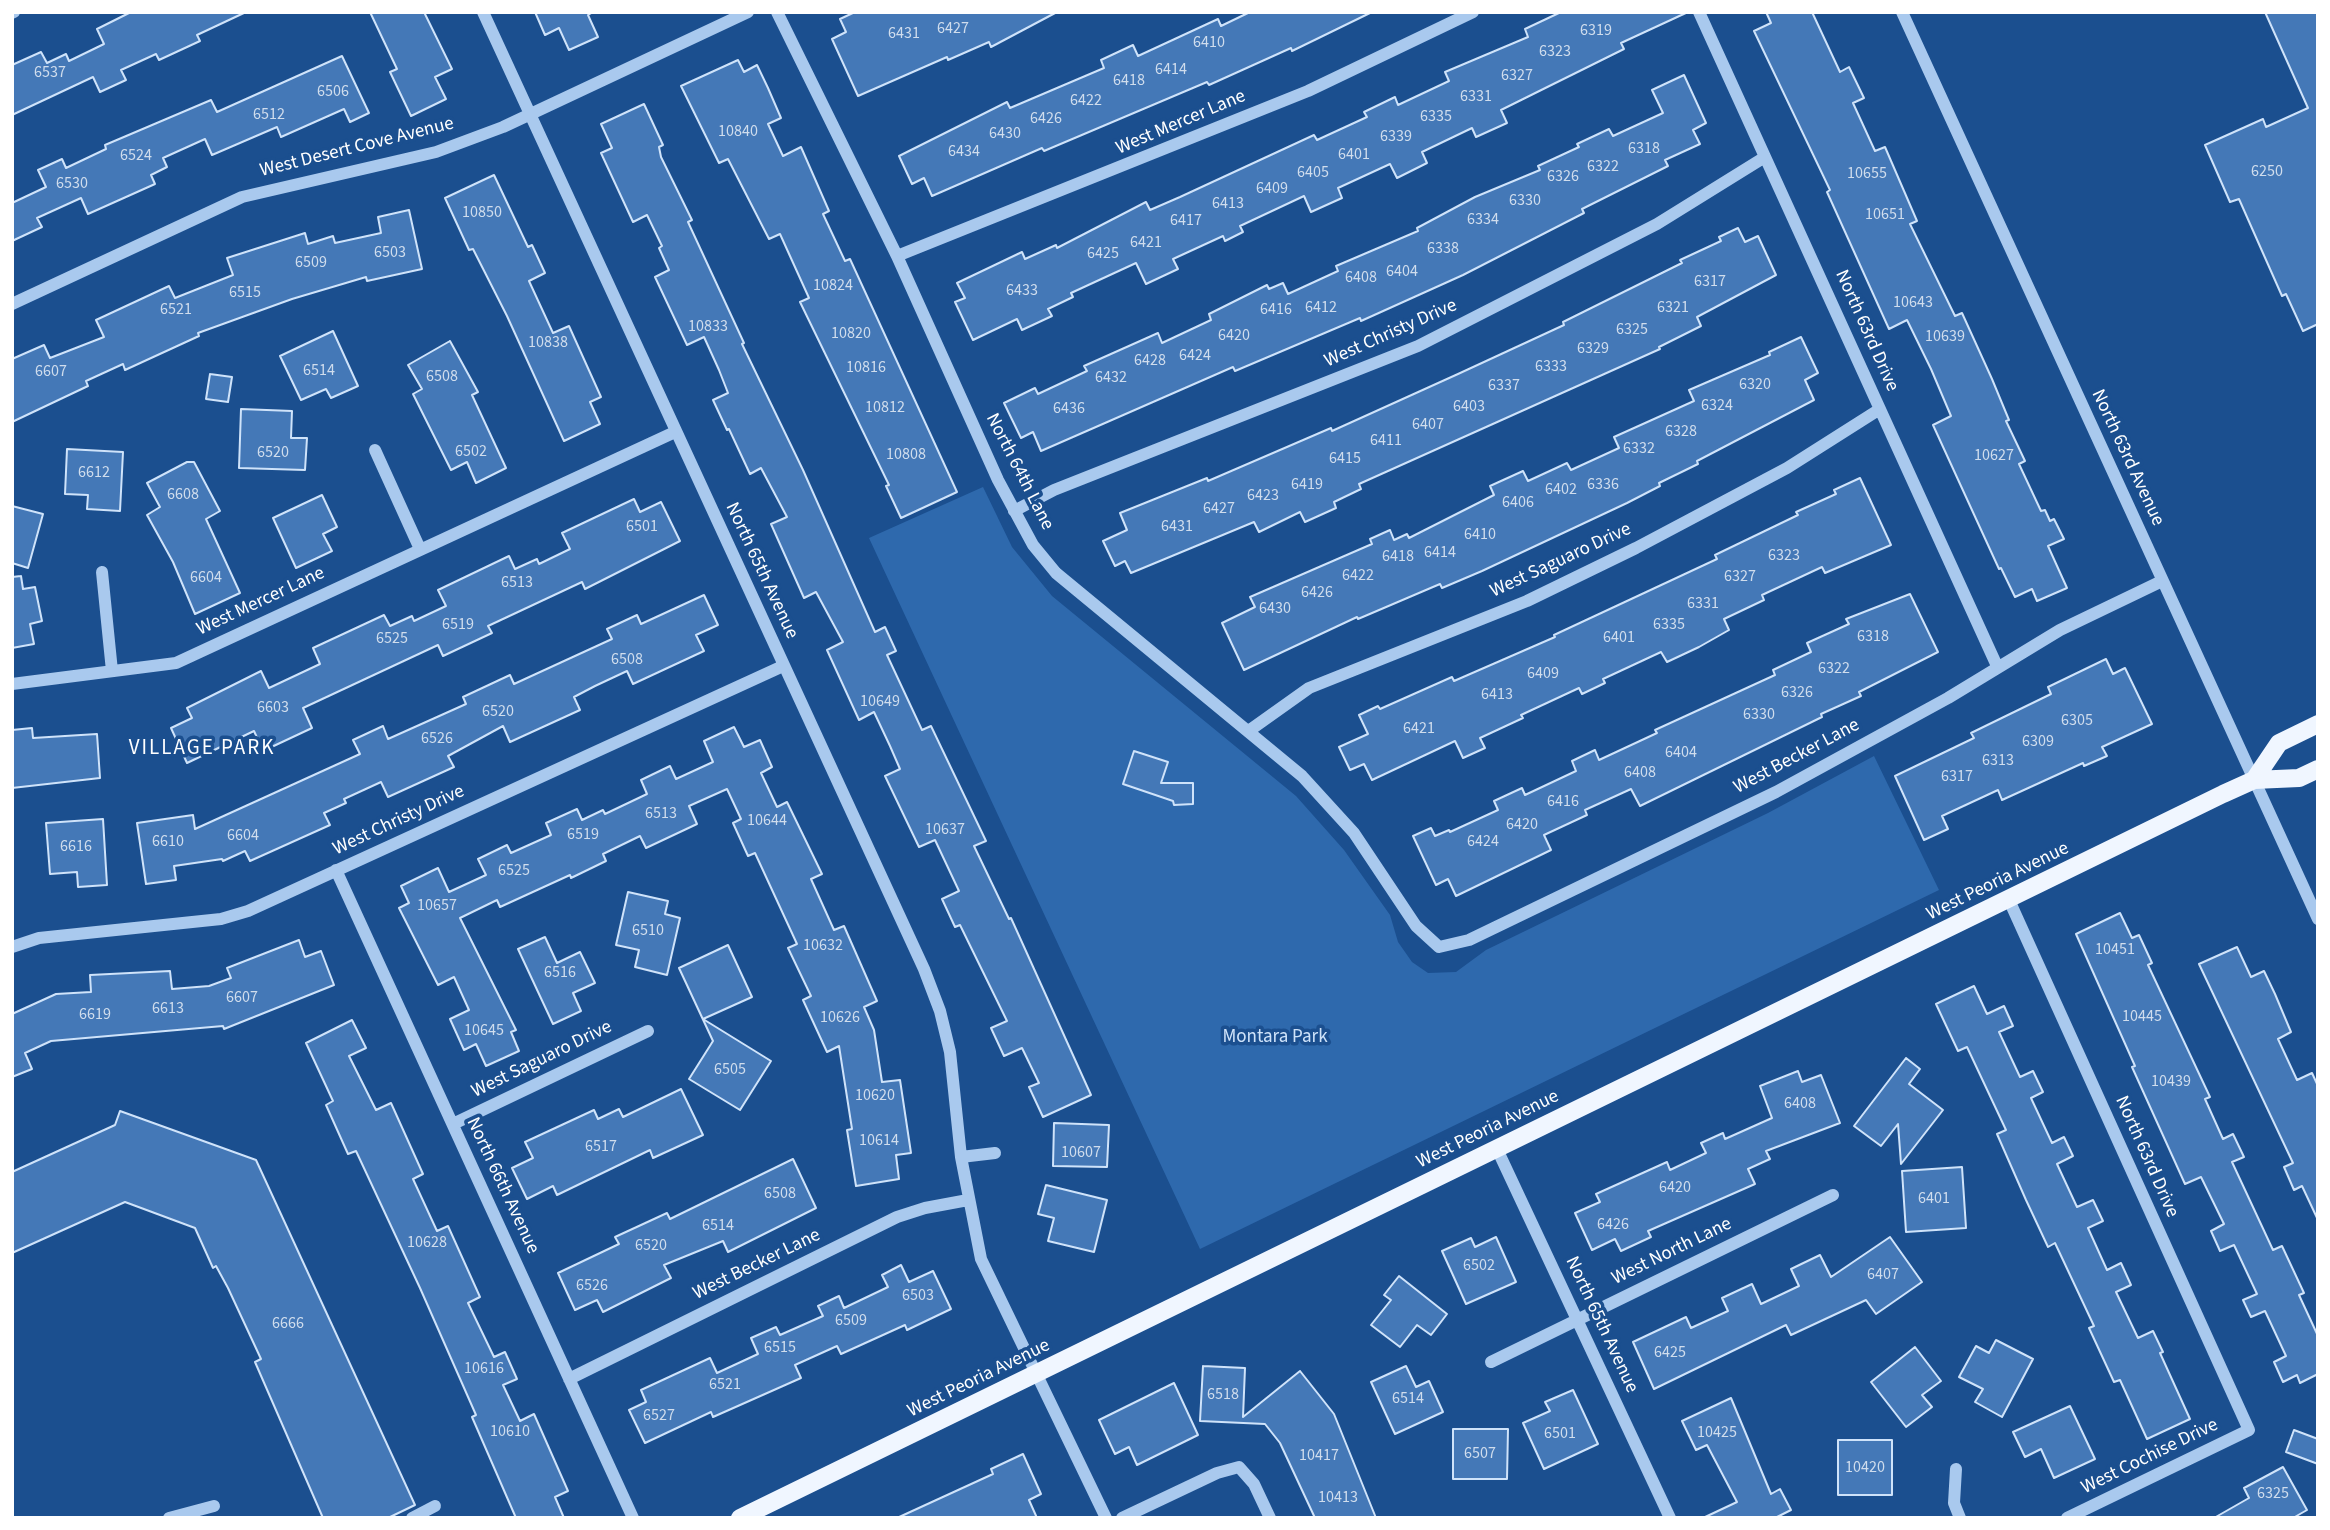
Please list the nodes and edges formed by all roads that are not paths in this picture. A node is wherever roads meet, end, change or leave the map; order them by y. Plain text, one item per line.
1 (483, 12) edge
2 (748, 12) edge
3 (777, 12) edge
4 (1473, 12) edge
5 (1699, 12) edge
6 (1902, 12) edge
7 (530, 115) junction
8 (1765, 157) junction
9 (897, 256) junction
10 (12, 304) edge
11 (1880, 409) junction
12 (676, 432) junction
13 (374, 450) dead end
14 (1014, 510) junction
15 (420, 549) junction
16 (102, 572) dead end
17 (2162, 581) junction
18 (783, 666) junction
19 (1997, 666) junction
20 (112, 671) junction
21 (12, 684) edge
22 (2318, 724) edge
23 (1250, 730) junction
24 (2318, 769) edge
25 (2255, 780) junction
26 (336, 870) junction
27 (2008, 900) junction
28 (2318, 919) edge
29 (12, 947) edge
30 (1439, 947) joint
31 (648, 1031) dead end
32 (453, 1124) junction
33 (1497, 1149) junction
34 (995, 1153) dead end
35 (961, 1157) junction
36 (1833, 1195) dead end
37 (968, 1200) junction
38 (1578, 1319) junction
39 (1491, 1362) dead end
40 (1036, 1375) junction
41 (569, 1379) junction
42 (2249, 1430) joint
43 (1956, 1469) dead end
44 (214, 1506) dead end
45 (435, 1506) dead end
46 (169, 1518) edge
47 (412, 1518) edge
48 (633, 1518) edge
49 (740, 1518) edge
50 (1106, 1518) edge
51 (1122, 1518) edge
52 (1270, 1518) edge
53 (1670, 1518) edge
54 (1960, 1518) edge
55 (2067, 1518) edge

1 - 7 street, North 65th Avenue
2 - 7 street, West Desert Cove Avenue
3 - 9 street, North 64th Lane
4 - 9 street, West Mercer Lane
5 - 8 street, North 63rd Drive
6 - 17 street, North 63rd Avenue
7 - 10 street, West Desert Cove Avenue
7 - 12 street, North 65th Avenue
8 - 11 street, North 63rd Drive
8 - 14 street, West Christy Drive
9 - 14 street, North 64th Lane
11 - 19 street, North 63rd Drive
11 - 23 street, West Saguaro Drive
12 - 15 street, West Mercer Lane
12 - 18 street, North 65th Avenue
13 - 15 street
14 - 23 street, North 64th Lane
15 - 20 street, West Mercer Lane
16 - 20 street
17 - 19 street, West Becker Lane
17 - 25 street, North 63rd Avenue
18 - 26 street, West Christy Drive
18 - 35 street, North 65th Avenue
19 - 30 street, West Becker Lane
20 - 21 street, West Mercer Lane
22 - 25 main road
23 - 30 street, North 64th Lane
24 - 25 main road, West Peoria Avenue
25 - 27 main road, West Peoria Avenue
25 - 28 street, North 63rd Avenue
26 - 29 street, West Christy Drive
26 - 32 street, North 66th Avenue
27 - 33 main road, West Peoria Avenue
27 - 42 street, North 63rd Drive
31 - 32 street, West Saguaro Drive
32 - 41 street, North 66th Avenue
33 - 38 street, North 65th Avenue
33 - 40 main road, West Peoria Avenue
34 - 35 street
35 - 37 street, North 65th Avenue
36 - 38 street, West North Lane
37 - 40 street, North 65th Avenue
37 - 41 street, West Becker Lane
38 - 39 street, West North Lane
38 - 53 street, North 65th Avenue
40 - 49 main road, West Peoria Avenue
40 - 50 street, North 65th Avenue
41 - 48 street, North 66th Avenue
42 - 55 street, West Cochise Drive
43 - 54 street
44 - 46 street
45 - 47 street
51 - 52 street

